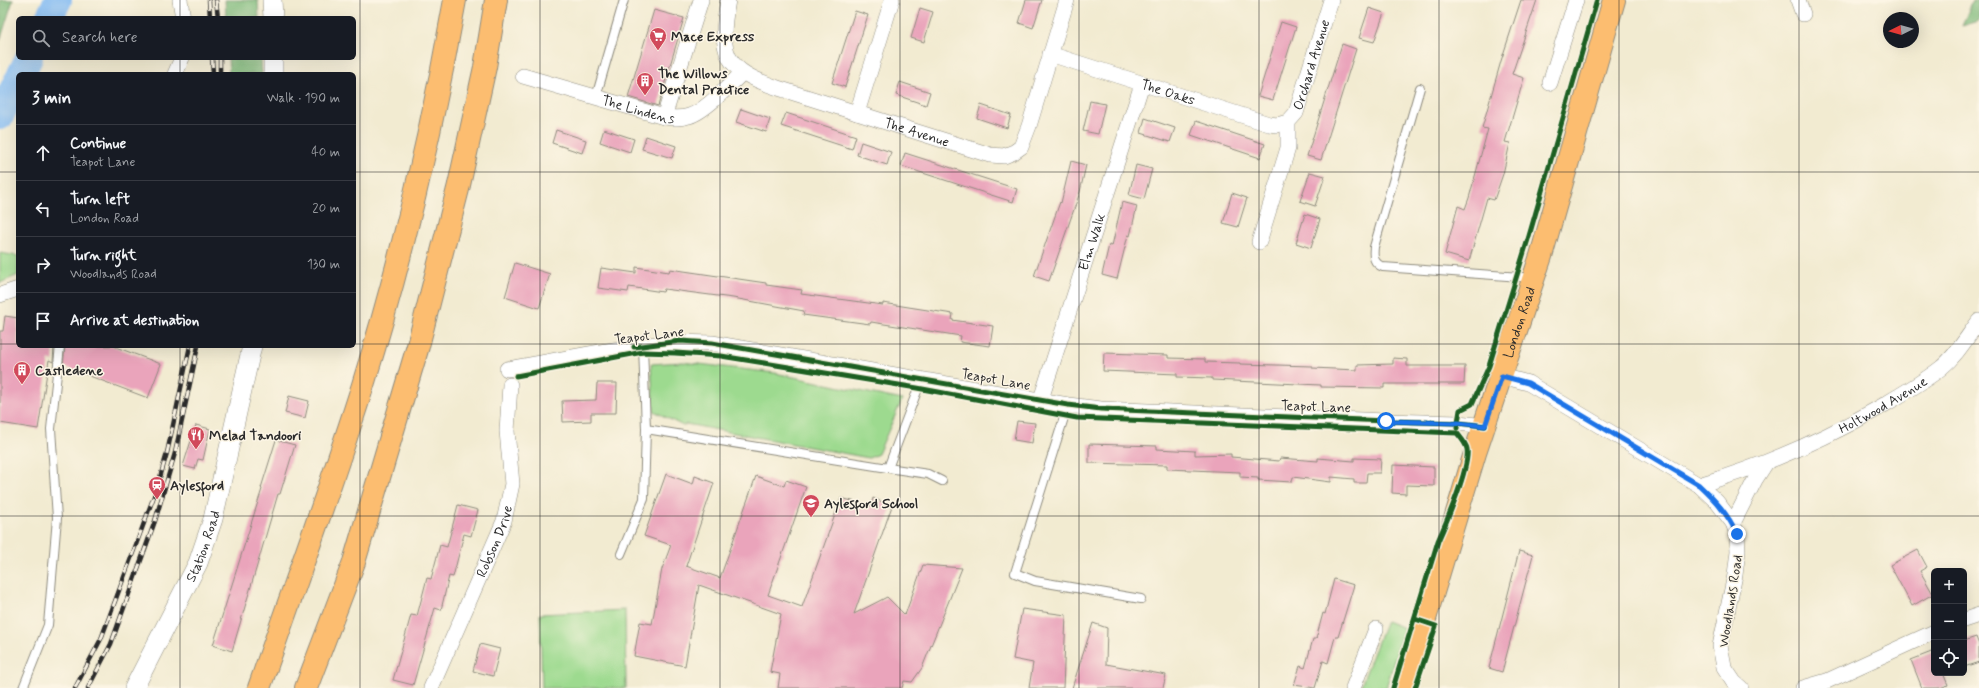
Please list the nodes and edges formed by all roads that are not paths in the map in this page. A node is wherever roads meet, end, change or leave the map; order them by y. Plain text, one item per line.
1 (180, 0) edge
2 (272, 0) edge
3 (455, 0) edge
4 (496, 0) edge
5 (624, 0) edge
6 (701, 0) edge
7 (728, 0) edge
8 (892, 0) edge
9 (1067, 0) edge
10 (1331, 0) edge
11 (1576, 0) edge
12 (1614, 0) edge
13 (182, 16) edge
14 (273, 16) edge
15 (1050, 54) junction
16 (181, 60) edge
17 (273, 60) edge
18 (176, 72) edge
19 (273, 72) edge
20 (742, 73) junction
21 (523, 76) dead end
22 (1550, 83) dead end
23 (1142, 84) junction
24 (1420, 88) dead end
25 (596, 97) junction
26 (857, 113) junction
27 (664, 117) junction
28 (1288, 122) junction
29 (1259, 242) dead end
30 (1534, 278) junction
31 (16, 290) edge
32 (0, 295) edge
33 (1979, 321) edge
34 (643, 346) junction
35 (60, 348) edge
36 (252, 348) edge
37 (507, 369) dead end
38 (1502, 376) junction
39 (922, 378) junction
40 (510, 385) dead end
41 (1041, 399) junction
42 (1068, 405) junction
43 (1485, 426) junction
44 (646, 429) junction
45 (1766, 464) junction
46 (888, 468) junction
47 (942, 481) dead end
48 (1699, 485) junction
49 (1733, 523) junction
50 (621, 554) dead end
51 (1141, 599) dead end
52 (1979, 615) edge
53 (1967, 619) edge
54 (1376, 629) dead end
55 (1931, 633) edge
56 (1829, 684) edge
57 (23, 688) edge
58 (134, 688) edge
59 (259, 688) edge
60 (306, 688) edge
61 (431, 688) edge
62 (1353, 688) edge
63 (1402, 688) edge
64 (1741, 688) edge
65 (1803, 688) edge

1 - 13 street
2 - 14 street
3 - 59 main road
4 - 60 main road
5 - 25 lane
6 - 27 street
7 - 20 street, The Avenue
8 - 26 street
9 - 15 street, The Avenue
10 - 28 street, Orchard Avenue
11 - 22 street
12 - 30 main road, London Road
15 - 23 street, The Oaks
15 - 26 street, The Avenue
16 - 18 street
17 - 19 street
20 - 26 street, The Avenue
20 - 27 street, The Lindens
21 - 25 street, The Lindens
23 - 28 street, The Oaks
23 - 41 street, Elm Walk
24 - 30 lane
25 - 27 street, The Lindens
28 - 29 street, Orchard Avenue
30 - 38 main road, London Road
31 - 32 street
33 - 45 street, Holtwood Avenue
34 - 37 street, Teapot Lane
34 - 39 street, Teapot Lane
34 - 44 lane
35 - 57 lane
36 - 58 street, Station Road
38 - 43 main road, London Road
38 - 48 street, Woodlands Road
39 - 41 street, Teapot Lane
39 - 46 lane
40 - 61 street, Robson Drive
41 - 42 street, Teapot Lane
42 - 43 street, Teapot Lane
42 - 51 lane
43 - 63 main road, London Road
44 - 46 lane
44 - 50 lane
45 - 48 street, Holtwood Avenue
45 - 49 street
46 - 47 lane
48 - 49 street, Woodlands Road
49 - 64 street, Woodlands Road
52 - 53 street
54 - 62 street
55 - 56 street
56 - 65 street

